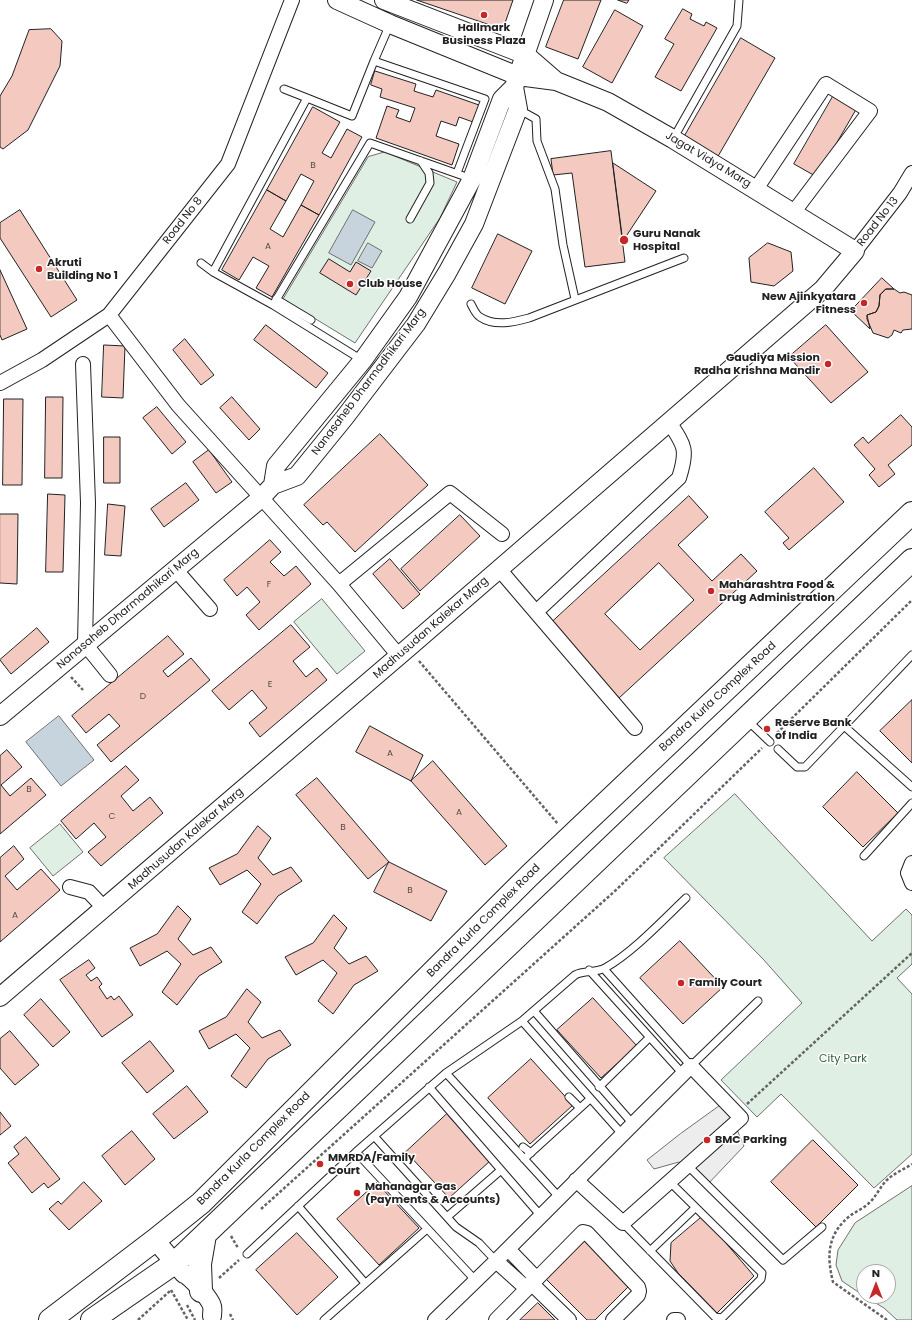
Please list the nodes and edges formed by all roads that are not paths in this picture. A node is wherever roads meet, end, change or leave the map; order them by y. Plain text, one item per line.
1 (292, 0) edge
2 (337, 0) edge
3 (384, 0) edge
4 (544, 0) edge
5 (738, 0) edge
6 (390, 24) junction
7 (526, 55) junction
8 (374, 61) junction
9 (556, 81) junction
10 (516, 82) junction
11 (284, 89) dead end
12 (307, 98) junction
13 (518, 109) junction
14 (673, 139) junction
15 (421, 161) junction
16 (912, 173) edge
17 (465, 176) junction
18 (756, 189) junction
19 (457, 208) junction
20 (793, 213) junction
21 (476, 217) junction
22 (410, 219) dead end
23 (855, 251) junction
24 (684, 258) dead end
25 (201, 264) dead end
26 (213, 272) junction
27 (575, 299) junction
28 (275, 302) junction
29 (471, 304) dead end
30 (109, 315) junction
31 (311, 320) dead end
32 (363, 360) junction
33 (83, 364) dead end
34 (0, 383) edge
35 (326, 405) junction
36 (345, 417) junction
37 (669, 422) junction
38 (273, 484) junction
39 (260, 499) junction
40 (912, 514) edge
41 (502, 534) dead end
42 (912, 560) edge
43 (175, 569) junction
44 (499, 569) junction
45 (339, 584) junction
46 (210, 609) dead end
47 (536, 612) junction
48 (85, 644) junction
49 (404, 652) junction
50 (912, 654) edge
51 (110, 675) dead end
52 (0, 716) edge
53 (745, 718) junction
54 (844, 726) junction
55 (635, 728) dead end
56 (770, 741) road end
57 (778, 749) dead end
58 (912, 787) edge
59 (912, 803) edge
60 (864, 856) dead end
61 (912, 864) edge
62 (912, 883) edge
63 (70, 887) dead end
64 (686, 898) dead end
65 (105, 908) junction
66 (604, 969) junction
67 (589, 970) junction
68 (0, 997) edge
69 (758, 1001) dead end
70 (534, 1011) junction
71 (522, 1021) junction
72 (649, 1038) junction
73 (687, 1070) junction
74 (446, 1073) junction
75 (430, 1087) junction
76 (599, 1087) junction
77 (569, 1097) dead end
78 (590, 1099) junction
79 (580, 1108) junction
80 (633, 1124) junction
81 (622, 1134) junction
82 (374, 1136) junction
83 (523, 1147) dead end
84 (356, 1152) junction
85 (530, 1153) junction
86 (524, 1159) junction
87 (687, 1165) junction
88 (501, 1170) junction
89 (576, 1180) junction
90 (669, 1181) junction
91 (559, 1197) junction
92 (298, 1206) junction
93 (696, 1208) junction
94 (541, 1216) junction
95 (447, 1217) junction
96 (623, 1223) junction
97 (822, 1227) dead end
98 (427, 1229) junction
99 (205, 1235) junction
100 (155, 1240) junction
101 (508, 1249) junction
102 (650, 1251) junction
103 (245, 1255) road end
104 (496, 1261) junction
105 (188, 1280) junction
106 (476, 1281) junction
107 (365, 1283) junction
108 (531, 1283) junction
109 (217, 1314) edge
110 (50, 1320) edge
111 (92, 1320) edge
112 (324, 1320) edge
113 (435, 1320) edge
114 (496, 1320) edge
115 (569, 1320) edge
116 (613, 1320) edge
117 (674, 1320) edge
118 (678, 1320) edge

1 - 30 street, Road No 8
2 - 6 street
3 - 7 street
4 - 7 street
5 - 14 lane
6 - 8 lane
6 - 10 street
7 - 9 street
7 - 10 street
8 - 12 lane
8 - 17 lane
9 - 10 street
9 - 14 street, Jagat Vidya Marg
10 - 13 street
10 - 17 street, Nanasaheb Dharmadhikari Marg
11 - 12 lane
12 - 26 lane
13 - 21 street, Nanasaheb Dharmadhikari Marg
13 - 27 lane
14 - 18 street, Jagat Vidya Marg
15 - 17 lane
15 - 22 lane
15 - 28 lane
16 - 23 street, Road No 13
17 - 19 street, Nanasaheb Dharmadhikari Marg
18 - 20 street, Jagat Vidya Marg
18 - 20 street
19 - 21 street
19 - 32 street, Nanasaheb Dharmadhikari Marg
20 - 23 street, Jagat Vidya Marg
21 - 36 street, Nanasaheb Dharmadhikari Marg
23 - 37 street, Madhusudan Kalekar Marg
24 - 27 lane
25 - 26 lane
26 - 28 lane
27 - 29 lane
28 - 31 lane
28 - 32 lane
30 - 34 street, Road No 8
30 - 39 street
32 - 35 street, Nanasaheb Dharmadhikari Marg
33 - 48 street
35 - 36 street
35 - 38 street, Nanasaheb Dharmadhikari Marg
36 - 38 street, Nanasaheb Dharmadhikari Marg
37 - 44 street, Madhusudan Kalekar Marg
37 - 47 street
38 - 39 street, Nanasaheb Dharmadhikari Marg
39 - 43 street, Nanasaheb Dharmadhikari Marg
39 - 45 street
40 - 100 main road, Bandra Kurla Complex Road
41 - 45 street
42 - 53 main road
43 - 46 street
43 - 48 street, Nanasaheb Dharmadhikari Marg
44 - 47 street
44 - 49 street, Madhusudan Kalekar Marg
45 - 49 street
47 - 55 street
48 - 51 street
48 - 52 street, Nanasaheb Dharmadhikari Marg
49 - 65 street, Madhusudan Kalekar Marg
50 - 54 lane
53 - 56 lane
53 - 99 main road
54 - 57 lane
54 - 58 lane
59 - 60 lane
61 - 62 street
63 - 65 street
64 - 66 lane
65 - 68 street, Madhusudan Kalekar Marg
66 - 67 lane
66 - 73 lane
67 - 70 lane
67 - 72 lane
69 - 73 lane
70 - 71 lane
70 - 76 lane
71 - 74 lane
71 - 78 lane
72 - 73 lane
72 - 76 lane
73 - 80 street
73 - 87 street
74 - 75 lane
74 - 86 lane
75 - 82 lane
75 - 88 lane
76 - 80 lane
77 - 79 lane
78 - 79 lane
78 - 81 lane
79 - 85 lane
80 - 81 street
81 - 89 street
82 - 84 lane
82 - 95 lane
83 - 85 lane
84 - 92 lane
84 - 98 lane
85 - 86 lane
86 - 91 lane
87 - 90 street
87 - 97 lane
88 - 94 lane
88 - 95 lane
89 - 91 street
89 - 96 street
90 - 93 lane
90 - 96 street
91 - 94 street
92 - 103 lane
92 - 107 lane
93 - 102 lane
93 - 102 lane
94 - 101 street
95 - 104 lane
96 - 102 lane
98 - 106 lane
98 - 107 lane
99 - 105 main road
99 - 105 main road
100 - 105 street
100 - 110 main road, Bandra Kurla Complex Road
101 - 104 street
101 - 108 street
104 - 106 street
104 - 108 street
105 - 109 street
105 - 111 main road
106 - 113 street
107 - 112 lane
108 - 114 street
108 - 115 street
108 - 116 street
117 - 118 street

